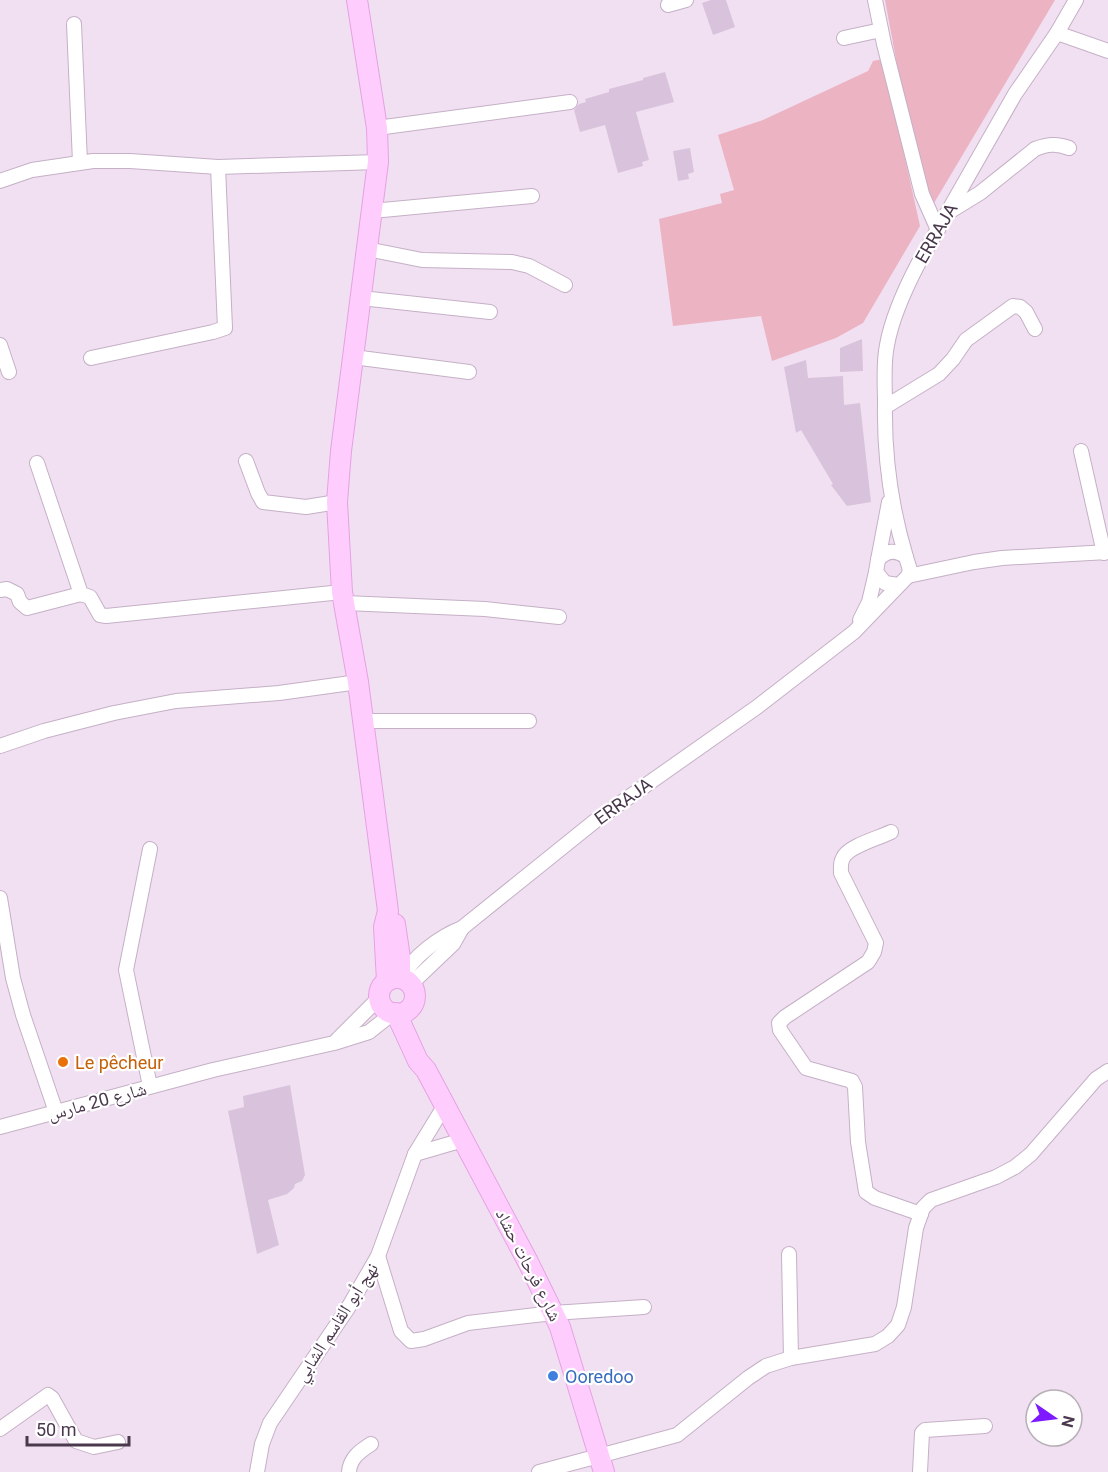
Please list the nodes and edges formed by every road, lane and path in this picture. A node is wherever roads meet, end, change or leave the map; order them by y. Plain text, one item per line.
1 (357, 0) edge
2 (686, 0) edge
3 (875, 0) edge
4 (1076, 0) edge
5 (668, 5) dead end
6 (74, 24) dead end
7 (881, 30) junction
8 (1057, 33) junction
9 (844, 38) dead end
10 (1108, 51) edge
11 (570, 102) dead end
12 (377, 128) junction
13 (1069, 148) dead end
14 (80, 162) junction
15 (378, 162) junction
16 (218, 167) junction
17 (0, 181) edge
18 (532, 196) dead end
19 (372, 212) junction
20 (949, 212) junction
21 (938, 230) junction
22 (367, 249) junction
23 (565, 285) dead end
24 (361, 298) junction
25 (490, 312) dead end
26 (1035, 329) dead end
27 (0, 345) edge
28 (353, 357) junction
29 (91, 358) dead end
30 (9, 372) dead end
31 (469, 372) dead end
32 (885, 407) junction
33 (1081, 451) dead end
34 (246, 461) dead end
35 (37, 463) dead end
36 (890, 494) junction
37 (337, 502) junction
38 (1106, 552) edge
39 (877, 566) junction
40 (905, 570) junction
41 (0, 590) edge
42 (81, 594) junction
43 (344, 598) junction
44 (559, 617) dead end
45 (854, 632) junction
46 (358, 682) junction
47 (363, 721) junction
48 (529, 722) dead end
49 (0, 746) edge
50 (891, 832) dead end
51 (150, 849) dead end
52 (0, 898) edge
53 (396, 984) junction
54 (399, 1012) junction
55 (334, 1043) junction
56 (1108, 1071) edge
57 (150, 1086) junction
58 (445, 1105) junction
59 (56, 1112) junction
60 (0, 1127) edge
61 (463, 1140) junction
62 (415, 1154) junction
63 (921, 1214) junction
64 (789, 1254) dead end
65 (378, 1256) junction
66 (644, 1307) dead end
67 (553, 1313) junction
68 (791, 1358) junction
69 (985, 1426) dead end
70 (0, 1429) edge
71 (118, 1442) dead end
72 (371, 1444) dead end
73 (602, 1464) edge
74 (257, 1472) edge
75 (349, 1472) edge
76 (539, 1472) edge
77 (920, 1472) edge

1 - 12 main road
2 - 5 street
3 - 7 street
4 - 8 street, ERRAJA
6 - 14 street
7 - 9 street
7 - 21 street
8 - 10 street
8 - 20 street, ERRAJA
11 - 12 street
12 - 15 main road
13 - 20 street
14 - 16 street
14 - 17 street
15 - 16 street
15 - 19 main road
16 - 29 street
18 - 19 street
19 - 22 main road
20 - 21 street, ERRAJA
21 - 32 street, ERRAJA
22 - 23 street
22 - 24 main road
24 - 25 street
24 - 28 main road
26 - 32 street
27 - 30 street
28 - 31 street
28 - 37 main road
32 - 36 street, ERRAJA
33 - 38 street
34 - 37 street
35 - 42 street
36 - 39 street
36 - 40 street
37 - 43 main road
38 - 40 street
39 - 40 street
39 - 40 street
39 - 45 street
40 - 45 street, ERRAJA
41 - 42 street
42 - 43 street
43 - 44 street
43 - 46 main road
45 - 53 street, ERRAJA
46 - 47 main road
46 - 49 street
47 - 48 street
47 - 53 main road
50 - 63 street
51 - 57 street
52 - 59 street
53 - 54 main road
53 - 54 main road
53 - 55 street
54 - 55 street, شارع 20 مارس
54 - 58 main road, شارع فرحات حشاد
55 - 57 street, شارع 20 مارس
56 - 63 street
57 - 59 street, شارع 20 مارس
58 - 61 main road, شارع فرحات حشاد
58 - 62 street, نهج أبو القاسم الشابي
59 - 60 street, شارع 20 مارس
61 - 62 street
61 - 67 main road, شارع فرحات حشاد
62 - 65 street, نهج أبو القاسم الشابي
63 - 68 street
64 - 68 street
65 - 67 street
65 - 74 street, نهج أبو القاسم الشابي
66 - 67 street
67 - 73 main road, شارع فرحات حشاد
68 - 73 street
69 - 77 street
70 - 71 street
72 - 75 street
73 - 76 street

